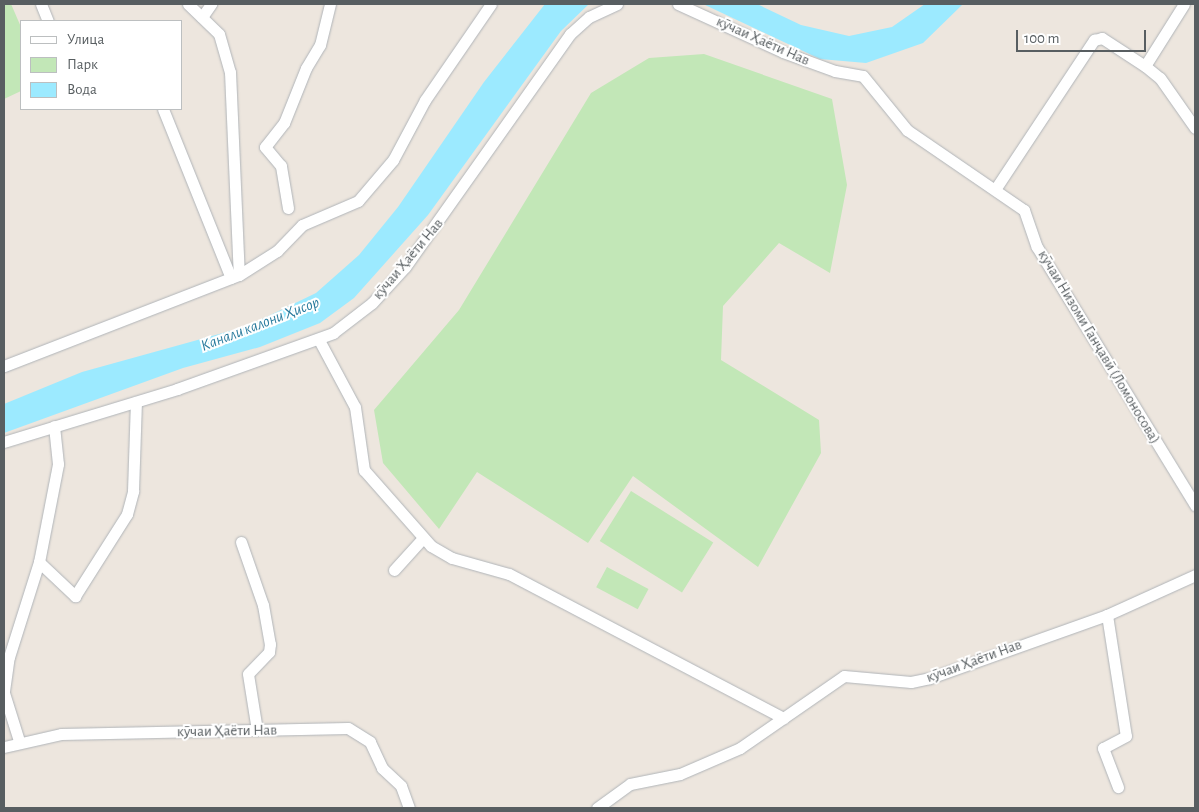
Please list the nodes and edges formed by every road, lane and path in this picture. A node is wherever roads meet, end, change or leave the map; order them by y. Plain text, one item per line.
1 (41, 4) edge
2 (188, 4) edge
3 (211, 4) edge
4 (330, 4) edge
5 (491, 4) edge
6 (617, 4) edge
7 (678, 4) edge
8 (1184, 4) edge
9 (202, 17) junction
10 (48, 20) edge
11 (1145, 66) junction
12 (884, 103) joint
13 (163, 110) edge
14 (1195, 128) edge
15 (996, 188) junction
16 (288, 208) dead end
17 (235, 276) junction
18 (319, 340) junction
19 (4, 366) edge
20 (136, 402) junction
21 (54, 426) junction
22 (4, 442) edge
23 (1195, 505) edge
24 (423, 538) junction
25 (241, 542) dead end
26 (39, 562) junction
27 (394, 570) dead end
28 (1195, 575) edge
29 (1107, 615) junction
30 (4, 692) edge
31 (783, 718) junction
32 (257, 730) junction
33 (19, 741) junction
34 (4, 747) edge
35 (1118, 787) dead end
36 (409, 808) edge
37 (597, 808) edge

1 - 10 street
2 - 9 street
3 - 9 street
4 - 16 street
5 - 17 street
6 - 18 street, кӯчаи Ҳаёти Нав
7 - 12 street, кӯчаи Ҳаёти Нав
8 - 11 street
9 - 17 street
11 - 14 street
11 - 15 street
12 - 15 street, кӯчаи Низоми Ганҷавӣ (Ломоносова)
13 - 17 street
15 - 23 street, кӯчаи Низоми Ганҷавӣ (Ломоносова)
17 - 19 street
18 - 20 street, кӯчаи Ҳаёти Нав
18 - 24 street
20 - 21 street, кӯчаи Ҳаёти Нав
20 - 26 street
21 - 22 street, кӯчаи Ҳаёти Нав
21 - 26 street
24 - 27 street
24 - 31 street
25 - 32 street
26 - 30 street
28 - 29 street, кӯчаи Ҳаёти Нав
29 - 31 street, кӯчаи Ҳаёти Нав
29 - 35 street
30 - 33 street
31 - 37 street, кӯчаи Ҳаёти Нав
32 - 33 street, кӯчаи Ҳаёти Нав
32 - 36 street, кӯчаи Ҳаёти Нав
33 - 34 street, кӯчаи Ҳаёти Нав

